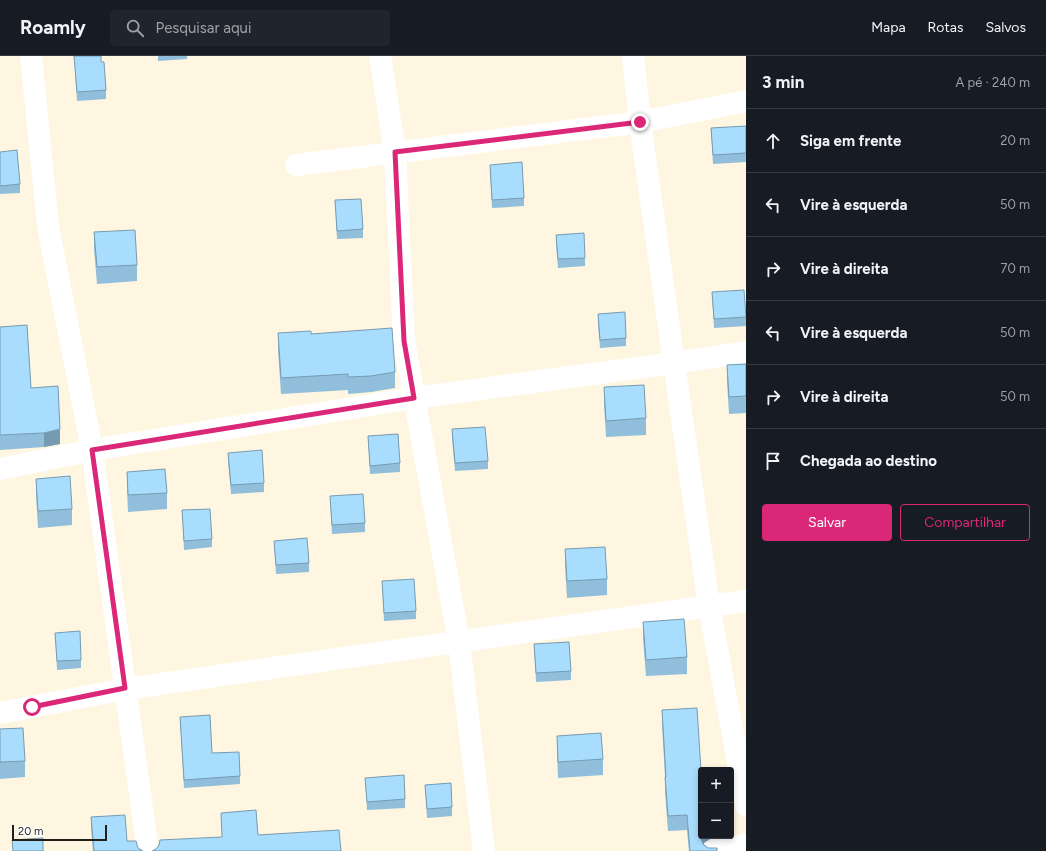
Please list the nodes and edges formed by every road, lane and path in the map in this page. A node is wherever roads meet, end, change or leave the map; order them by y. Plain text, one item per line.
1 (31, 56) edge
2 (380, 56) edge
3 (633, 56) edge
4 (746, 101) edge
5 (640, 122) junction
6 (395, 152) junction
7 (296, 165) dead end
8 (746, 352) edge
9 (674, 363) junction
10 (414, 398) junction
11 (92, 450) junction
12 (0, 469) edge
13 (746, 600) edge
14 (709, 606) junction
15 (458, 642) junction
16 (125, 688) junction
17 (0, 714) edge
18 (746, 805) edge
19 (746, 846) edge
20 (148, 851) edge
21 (484, 851) edge
22 (713, 851) edge

1 - 11 street
2 - 6 street
3 - 5 street
4 - 5 street
5 - 6 street
5 - 9 street
6 - 7 street
6 - 10 street
8 - 9 street
9 - 10 street
9 - 14 street
10 - 11 street
10 - 15 street
11 - 12 street
11 - 16 street
13 - 14 street
14 - 15 street
14 - 18 street
15 - 16 street
15 - 21 street
16 - 17 street
16 - 20 street
19 - 22 street

